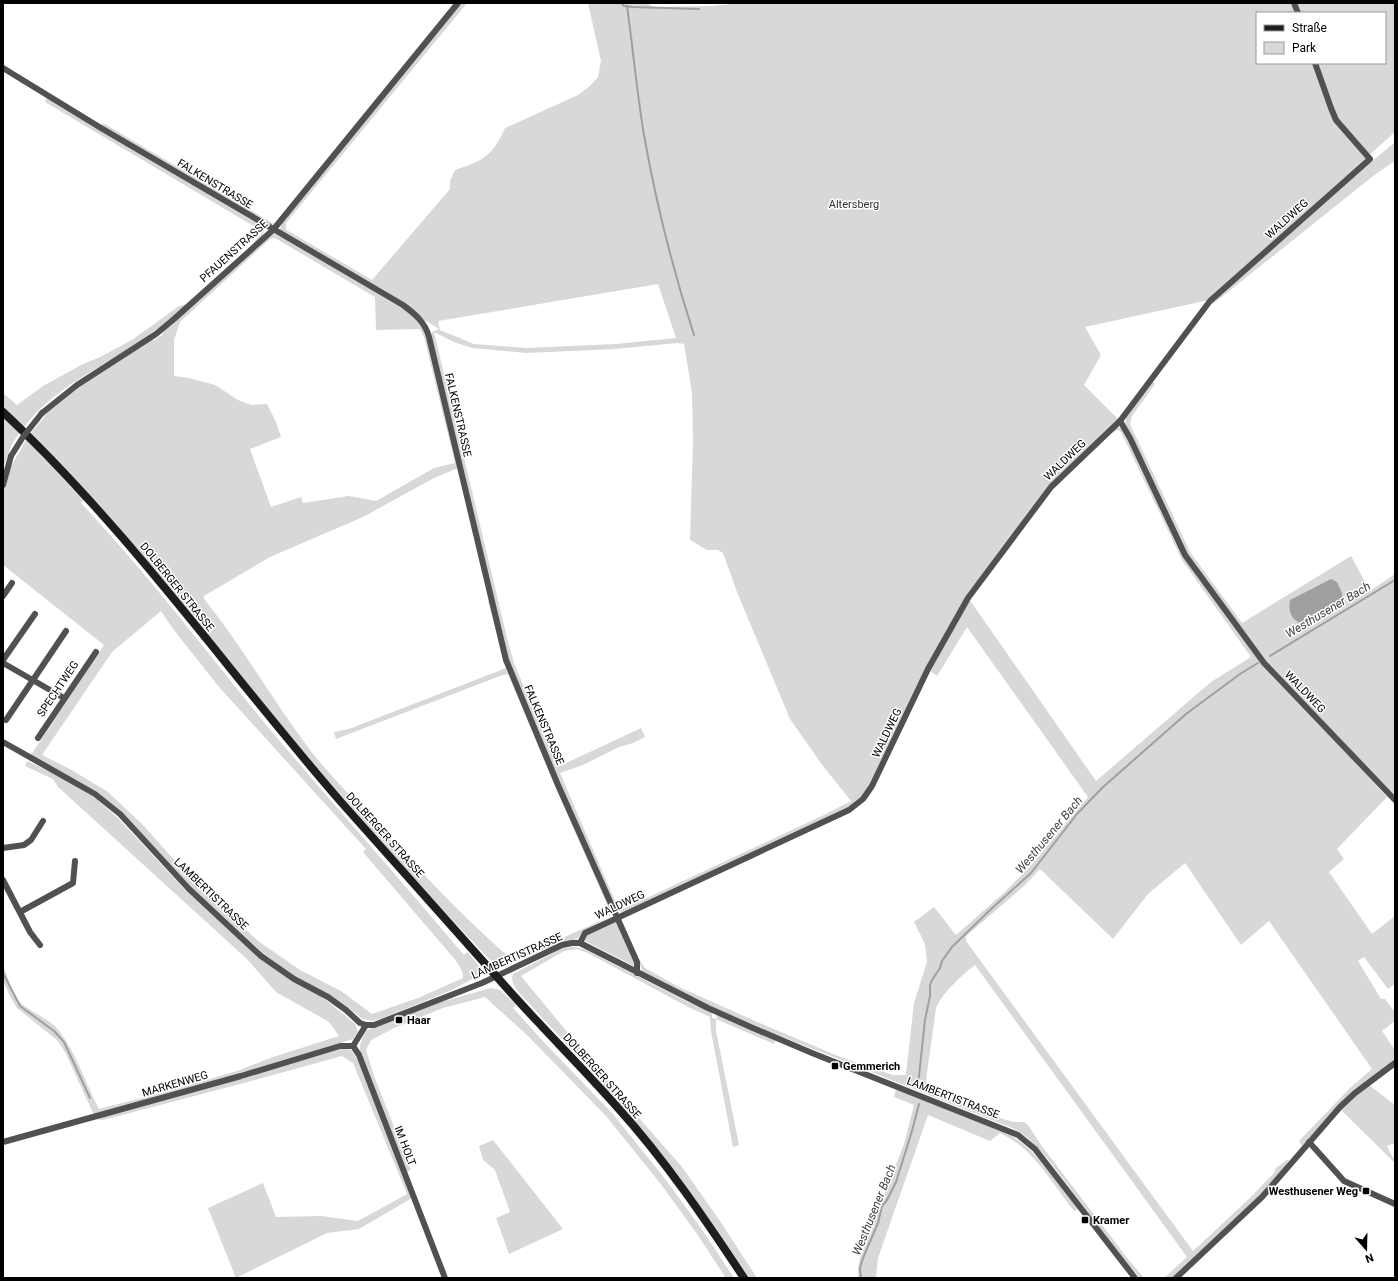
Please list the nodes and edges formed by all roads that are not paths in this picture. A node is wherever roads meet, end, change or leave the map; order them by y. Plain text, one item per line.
1 (458, 3) edge
2 (1315, 64) edge
3 (3, 68) edge
4 (273, 230) junction
5 (3, 412) edge
6 (1120, 421) junction
7 (3, 485) edge
8 (12, 583) dead end
9 (3, 596) edge
10 (34, 614) dead end
11 (66, 632) dead end
12 (96, 652) dead end
13 (3, 662) edge
14 (33, 680) junction
15 (64, 698) junction
16 (6, 720) dead end
17 (38, 738) dead end
18 (3, 742) edge
19 (1395, 800) edge
20 (44, 821) dead end
21 (3, 848) edge
22 (75, 861) dead end
23 (3, 880) edge
24 (20, 912) junction
25 (617, 917) junction
26 (580, 943) junction
27 (40, 945) dead end
28 (638, 973) junction
29 (496, 976) junction
30 (366, 1025) junction
31 (353, 1046) junction
32 (1395, 1063) edge
33 (3, 1142) edge
34 (1309, 1142) junction
35 (1395, 1204) edge
36 (445, 1278) edge
37 (744, 1278) edge
38 (1135, 1278) edge
39 (1176, 1278) edge

1 - 4 street, PFAUENSTRASSE
2 - 6 street, WALDWEG
3 - 4 street, FALKENSTRASSE
4 - 7 street, PFAUENSTRASSE, bridge
4 - 25 street, FALKENSTRASSE
5 - 29 main road, DOLBERGER STRASSE
6 - 19 street, WALDWEG
6 - 25 street, WALDWEG
8 - 9 street
10 - 13 street
11 - 14 street
12 - 15 street, SPECHTWEG
13 - 14 street
14 - 15 street
14 - 16 street
15 - 17 street, SPECHTWEG
18 - 30 street, LAMBERTISTRASSE
20 - 21 street
22 - 24 street
23 - 24 street
24 - 27 street
25 - 26 street, WALDWEG
25 - 28 street, FALKENSTRASSE
26 - 28 street, LAMBERTISTRASSE
26 - 29 street, LAMBERTISTRASSE
28 - 38 street, LAMBERTISTRASSE
29 - 30 street, LAMBERTISTRASSE
29 - 37 main road, DOLBERGER STRASSE
30 - 31 street
31 - 33 street, MARKENWEG
31 - 36 street, IM HOLT
32 - 34 street
34 - 35 street
34 - 39 street

